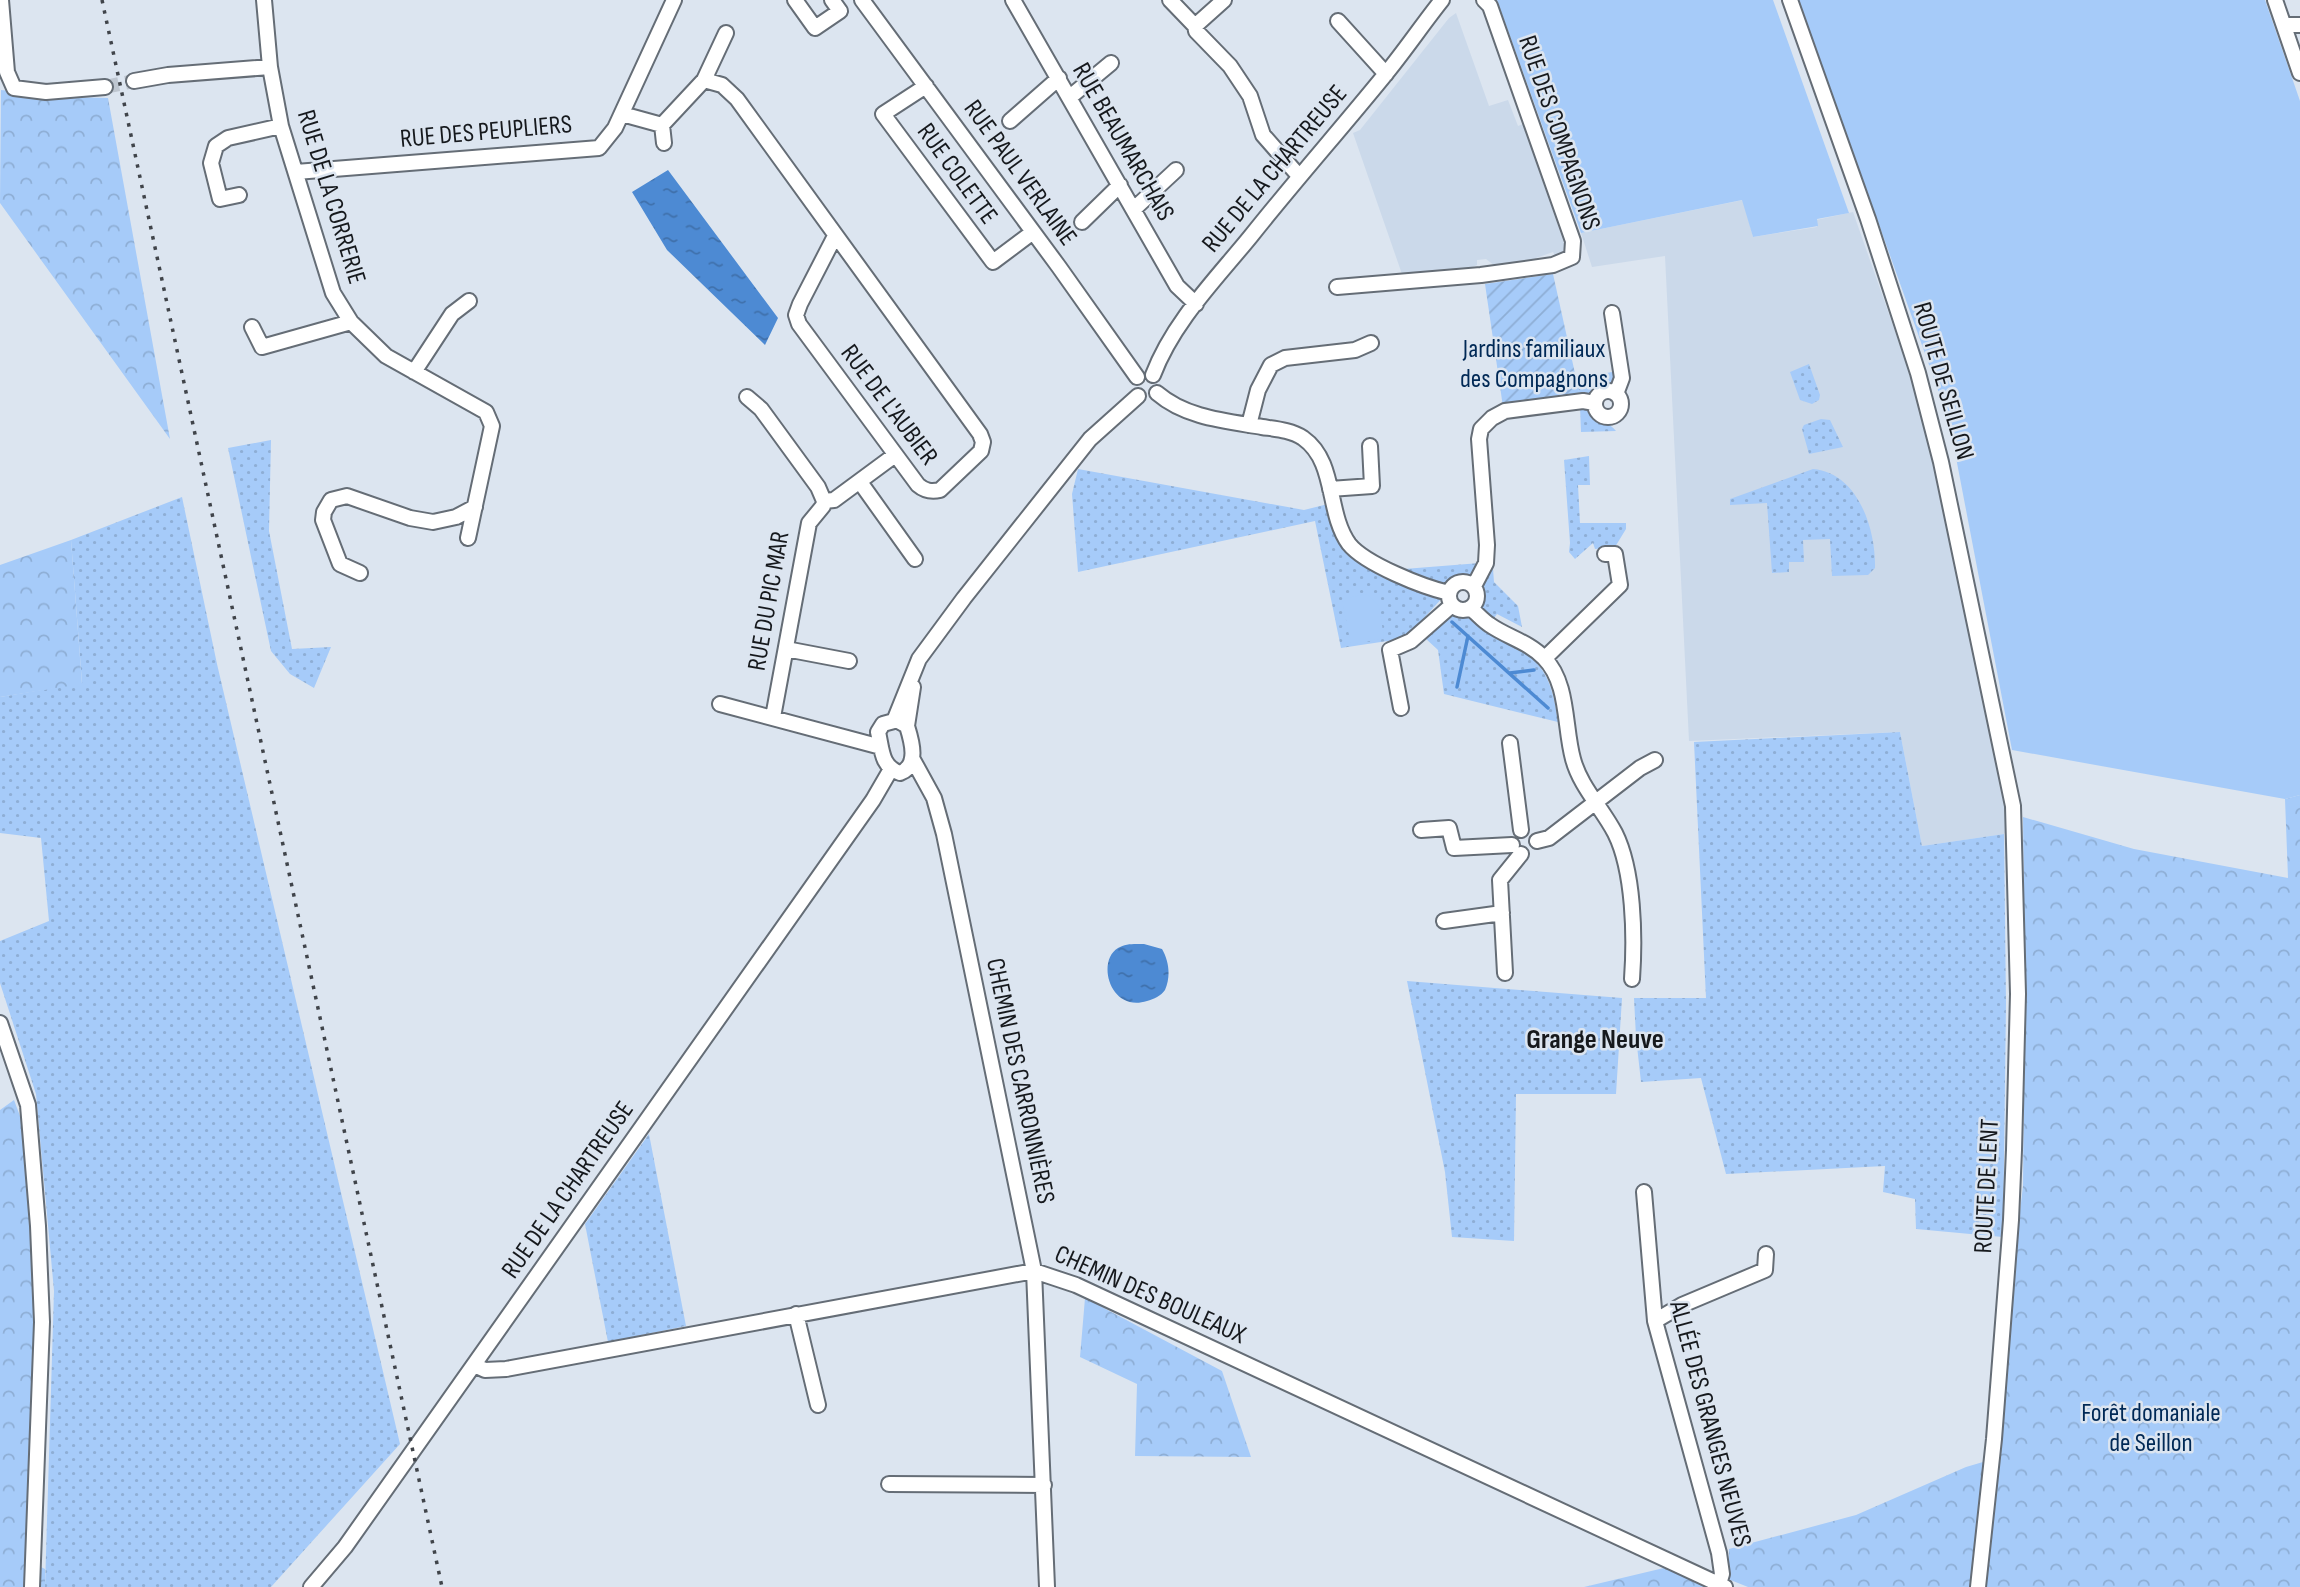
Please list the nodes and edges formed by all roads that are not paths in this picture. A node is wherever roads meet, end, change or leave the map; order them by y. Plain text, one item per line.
1 (1, 0) edge
2 (264, 0) edge
3 (674, 0) edge
4 (832, 0) edge
5 (862, 0) edge
6 (1013, 0) edge
7 (1170, 0) edge
8 (1224, 0) edge
9 (1443, 0) edge
10 (1484, 0) edge
11 (1790, 0) edge
12 (2275, 0) edge
13 (799, 1) edge
14 (1339, 20) dead end
15 (2284, 25) junction
16 (2300, 25) edge
17 (1195, 26) junction
18 (726, 33) dead end
19 (1111, 63) dead end
20 (270, 67) junction
21 (2300, 73) edge
22 (1386, 74) junction
23 (1059, 78) junction
24 (704, 80) junction
25 (134, 81) tunnel mouth
26 (926, 86) junction
27 (105, 87) tunnel mouth
28 (1070, 97) junction
29 (622, 114) junction
30 (1010, 121) dead end
31 (662, 125) junction
32 (281, 126) junction
33 (664, 143) dead end
34 (1176, 170) dead end
35 (296, 172) junction
36 (1299, 176) junction
37 (1119, 185) junction
38 (239, 195) dead end
39 (1134, 209) junction
40 (1082, 222) dead end
41 (1034, 232) junction
42 (835, 236) junction
43 (1337, 287) dead end
44 (469, 301) dead end
45 (1196, 304) junction
46 (1612, 313) dead end
47 (351, 323) junction
48 (252, 327) dead end
49 (1371, 343) dead end
50 (414, 372) junction
51 (1153, 375) junction
52 (1136, 377) junction
53 (1157, 393) junction
54 (1616, 394) junction
55 (1138, 396) junction
56 (747, 397) dead end
57 (1595, 402) junction
58 (1249, 425) junction
59 (1370, 446) dead end
60 (895, 455) junction
61 (860, 481) junction
62 (1330, 489) junction
63 (824, 501) junction
64 (475, 507) junction
65 (468, 538) dead end
66 (1605, 554) dead end
67 (915, 559) dead end
68 (359, 573) dead end
69 (1474, 586) junction
70 (1450, 599) junction
71 (1470, 608) junction
72 (786, 649) junction
73 (1545, 658) junction
74 (849, 661) dead end
75 (720, 704) dead end
76 (1401, 708) dead end
77 (773, 717) junction
78 (900, 724) junction
79 (878, 732) junction
80 (830, 734) junction
81 (1510, 743) dead end
82 (1655, 760) dead end
83 (895, 761) junction
84 (2011, 787) joint
85 (1596, 803) junction
86 (1421, 830) dead end
87 (1521, 830) junction
88 (1537, 841) junction
89 (1517, 849) junction
90 (1502, 912) junction
91 (1444, 922) dead end
92 (1505, 973) dead end
93 (1632, 979) dead end
94 (0, 1023) edge
95 (1644, 1192) dead end
96 (1766, 1254) dead end
97 (1034, 1271) junction
98 (796, 1314) junction
99 (1655, 1321) junction
100 (474, 1365) junction
101 (818, 1405) dead end
102 (889, 1484) dead end
103 (1044, 1485) junction
104 (1722, 1586) edge
105 (32, 1587) edge
106 (311, 1587) edge
107 (1047, 1587) edge
108 (1978, 1587) edge

1 - 27 street
2 - 20 street, RUE DE LA CORRERIE
3 - 29 street, RUE DES PEUPLIERS
4 - 13 street
5 - 26 street, RUE PAUL VERLAINE
6 - 23 street, RUE BEAUMARCHAIS
7 - 17 street
8 - 17 street
9 - 22 street, RUE DE LA CHARTREUSE
10 - 43 street, RUE DES COMPAGNONS
11 - 84 street, ROUTE DE SEILLON
12 - 15 street
14 - 22 street
15 - 16 street
15 - 21 street
17 - 36 street
18 - 24 street
19 - 28 street
20 - 25 street
20 - 32 street, RUE DE LA CORRERIE
22 - 36 street, RUE DE LA CHARTREUSE
23 - 28 street, RUE BEAUMARCHAIS
23 - 30 street
24 - 31 street
24 - 42 street, RUE DE L'AUBIER
26 - 41 street, RUE PAUL VERLAINE
26 - 41 street, RUE COLETTE
28 - 37 street, RUE BEAUMARCHAIS
29 - 31 street
29 - 35 street, RUE DES PEUPLIERS
31 - 33 street
32 - 35 street, RUE DE LA CORRERIE
32 - 38 street
34 - 39 street
35 - 47 street, RUE DE LA CORRERIE
36 - 45 street, RUE DE LA CHARTREUSE
37 - 39 street, RUE BEAUMARCHAIS
37 - 40 street
39 - 45 street, RUE BEAUMARCHAIS
41 - 52 street, RUE PAUL VERLAINE
42 - 60 street, RUE DE L'AUBIER
42 - 60 street, RUE DE L'AUBIER
44 - 50 street
45 - 51 street, RUE DE LA CHARTREUSE
46 - 54 street
47 - 48 street
47 - 50 street, RUE DE LA CORRERIE
49 - 58 street
50 - 64 street, RUE DE LA CORRERIE
51 - 52 street
51 - 53 street
52 - 55 street
53 - 55 street
53 - 58 street
54 - 57 street
54 - 57 street
55 - 78 street
56 - 63 street
57 - 69 street
58 - 62 street
59 - 62 street
60 - 61 street
61 - 63 street
61 - 67 street
62 - 70 street
63 - 72 street, RUE DU PIC MAR
64 - 65 street, RUE DE LA CORRERIE
64 - 68 street
66 - 73 street
69 - 70 street
69 - 71 street
70 - 71 street
70 - 76 street
71 - 73 street
72 - 74 street
72 - 77 street, RUE DU PIC MAR
73 - 85 street
75 - 77 street
77 - 80 street
78 - 79 street
78 - 83 street
79 - 80 street
79 - 83 street
80 - 83 street
81 - 87 street
82 - 85 street
83 - 97 street, CHEMIN DES CARRONNIÈRES
83 - 100 street, RUE DE LA CHARTREUSE
84 - 108 street, ROUTE DE LENT
85 - 88 street
85 - 93 street
86 - 89 street
87 - 88 street
87 - 89 street
88 - 89 street
89 - 90 street
90 - 91 street
90 - 92 street
94 - 105 street
95 - 99 street, ALLÉE DES GRANGES NEUVES
96 - 99 street
97 - 98 street, CHEMIN DES BOULEAUX
97 - 103 street, CHEMIN DES CARRONNIÈRES
97 - 104 street, CHEMIN DES BOULEAUX
98 - 100 street, CHEMIN DES BOULEAUX
98 - 101 street
99 - 104 street, ALLÉE DES GRANGES NEUVES
100 - 106 street, RUE DE LA CHARTREUSE
102 - 103 street
103 - 107 street, CHEMIN DES CARRONNIÈRES

